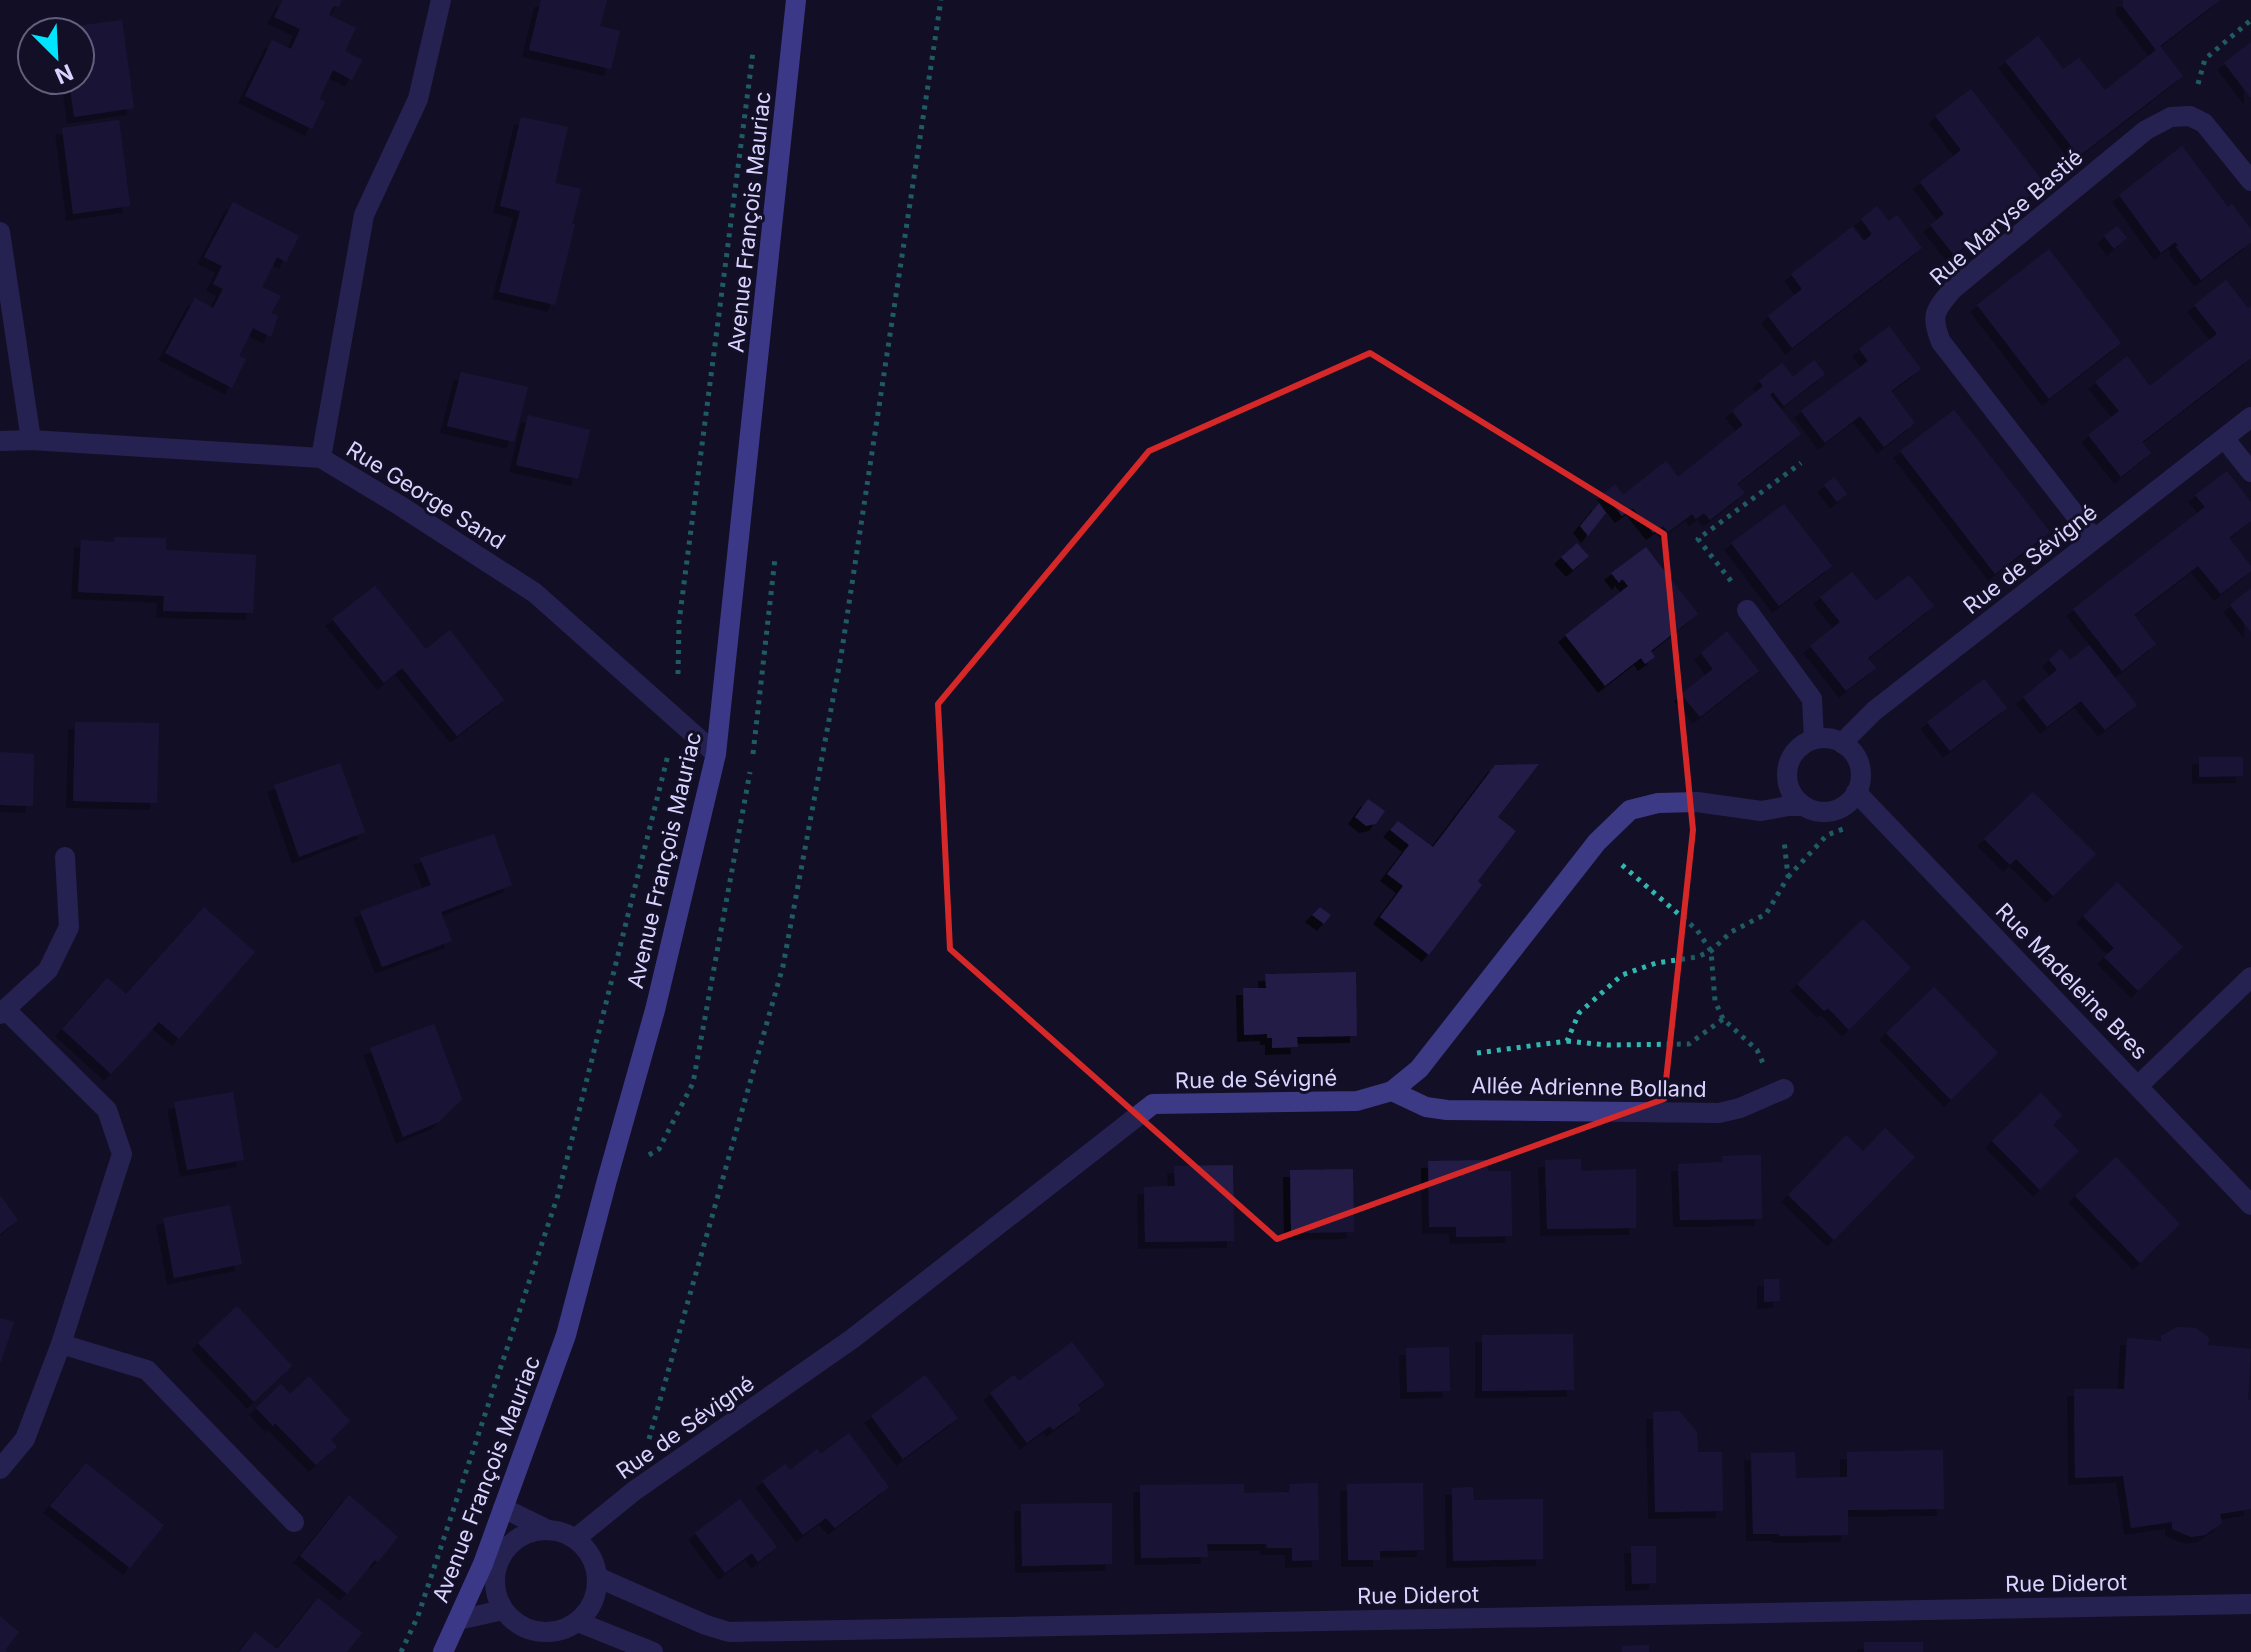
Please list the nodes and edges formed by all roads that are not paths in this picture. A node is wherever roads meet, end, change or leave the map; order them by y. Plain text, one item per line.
1 (441, 0) edge
2 (796, 0) edge
3 (2251, 181) edge
4 (0, 232) edge
5 (2251, 417) edge
6 (2224, 438) junction
7 (31, 440) junction
8 (0, 441) edge
9 (321, 458) junction
10 (2251, 472) edge
11 (2094, 539) junction
12 (1747, 610) road end
13 (1814, 739) junction
14 (1843, 744) junction
15 (716, 754) junction
16 (1856, 792) junction
17 (1804, 806) junction
18 (65, 857) dead end
19 (2251, 977) edge
20 (3, 1012) edge
21 (2138, 1086) junction
22 (1392, 1091) junction
23 (1780, 1091) road end
24 (2248, 1196) edge
25 (61, 1344) junction
26 (0, 1469) edge
27 (503, 1508) junction
28 (294, 1522) dead end
29 (548, 1530) junction
30 (575, 1539) junction
31 (597, 1577) junction
32 (2251, 1604) edge
33 (503, 1610) junction
34 (458, 1620) junction
35 (578, 1622) junction
36 (443, 1652) edge
37 (653, 1652) edge

1 - 9 street
2 - 15 street, Avenue François Mauriac
3 - 11 street, Rue Maryse Bastié
4 - 7 street
5 - 6 street, Rue de Sévigné
6 - 10 street
6 - 11 street, Rue de Sévigné
7 - 8 street, Rue George Sand
7 - 9 street, Rue George Sand
9 - 15 street, Rue George Sand
11 - 14 street, Rue de Sévigné
12 - 13 street
13 - 14 street
13 - 17 street
14 - 16 street
15 - 27 street, Avenue François Mauriac
16 - 17 street
16 - 21 street, Rue Madeleine Bres
17 - 22 street, Rue de Sévigné
18 - 20 street
19 - 21 street
20 - 25 street
21 - 24 street, Rue Madeleine Bres
22 - 23 street, Allée Adrienne Bolland
22 - 30 street, Rue de Sévigné
25 - 26 street
25 - 28 street
27 - 29 street
27 - 34 street, Avenue François Mauriac
29 - 30 street
29 - 33 street
30 - 31 street
31 - 32 street, Rue Diderot
31 - 35 street
33 - 34 street
33 - 35 street
34 - 36 street, Avenue François Mauriac
35 - 37 street

